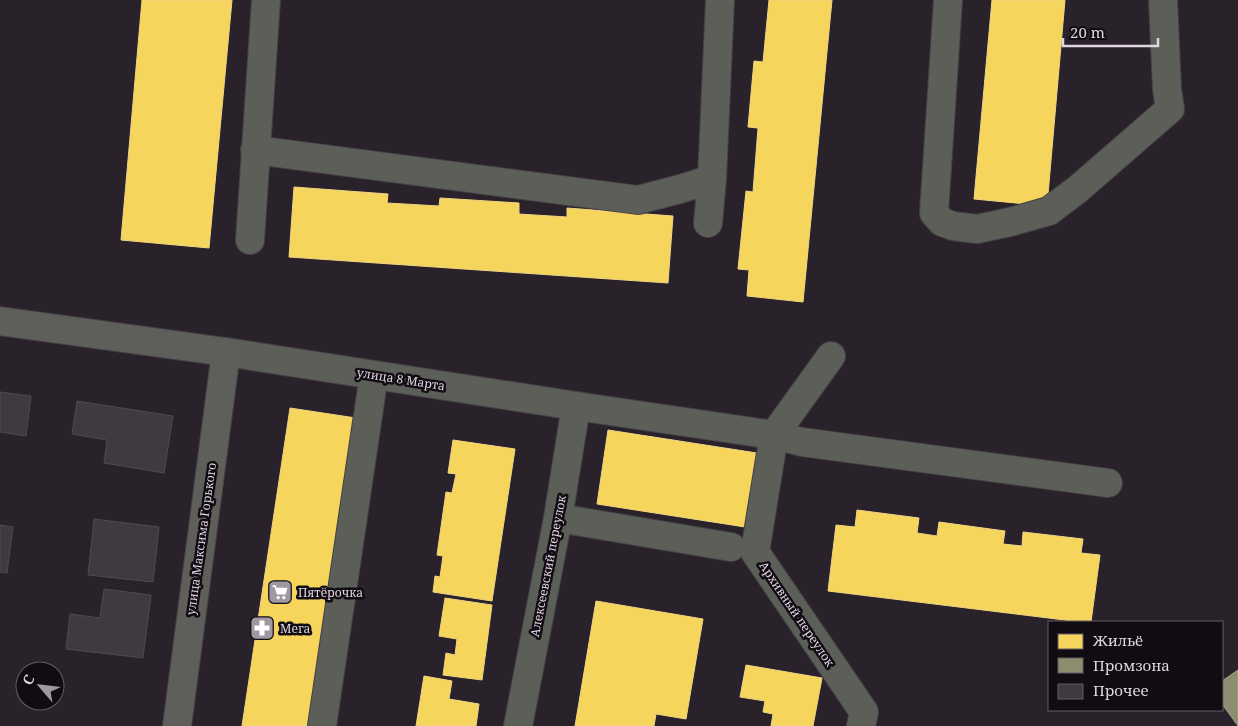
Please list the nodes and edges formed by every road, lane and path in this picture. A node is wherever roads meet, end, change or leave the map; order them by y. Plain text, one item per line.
1 (266, 0) edge
2 (720, 0) edge
3 (948, 0) edge
4 (1163, 0) edge
5 (256, 150) junction
6 (712, 179) junction
7 (708, 223) dead end
8 (250, 240) dead end
9 (0, 321) edge
10 (226, 352) junction
11 (831, 356) dead end
12 (374, 374) junction
13 (576, 406) junction
14 (774, 435) junction
15 (1108, 483) dead end
16 (558, 518) junction
17 (731, 547) dead end
18 (869, 721) edge
19 (176, 726) edge
20 (322, 726) edge
21 (518, 726) edge

1 - 5 street
2 - 6 street
3 - 4 street
5 - 6 street
5 - 8 street
6 - 7 street
9 - 10 main road, улица 8 Марта
10 - 12 street, улица 8 Марта
10 - 19 main road, улица Максима Горького
11 - 14 street
12 - 13 street, улица 8 Марта
12 - 20 street
13 - 14 street, улица 8 Марта
13 - 16 street, Алексеевский переулок
14 - 15 street, улица 8 Марта
14 - 18 street, Архивный переулок
16 - 17 street
16 - 21 street, Алексеевский переулок

